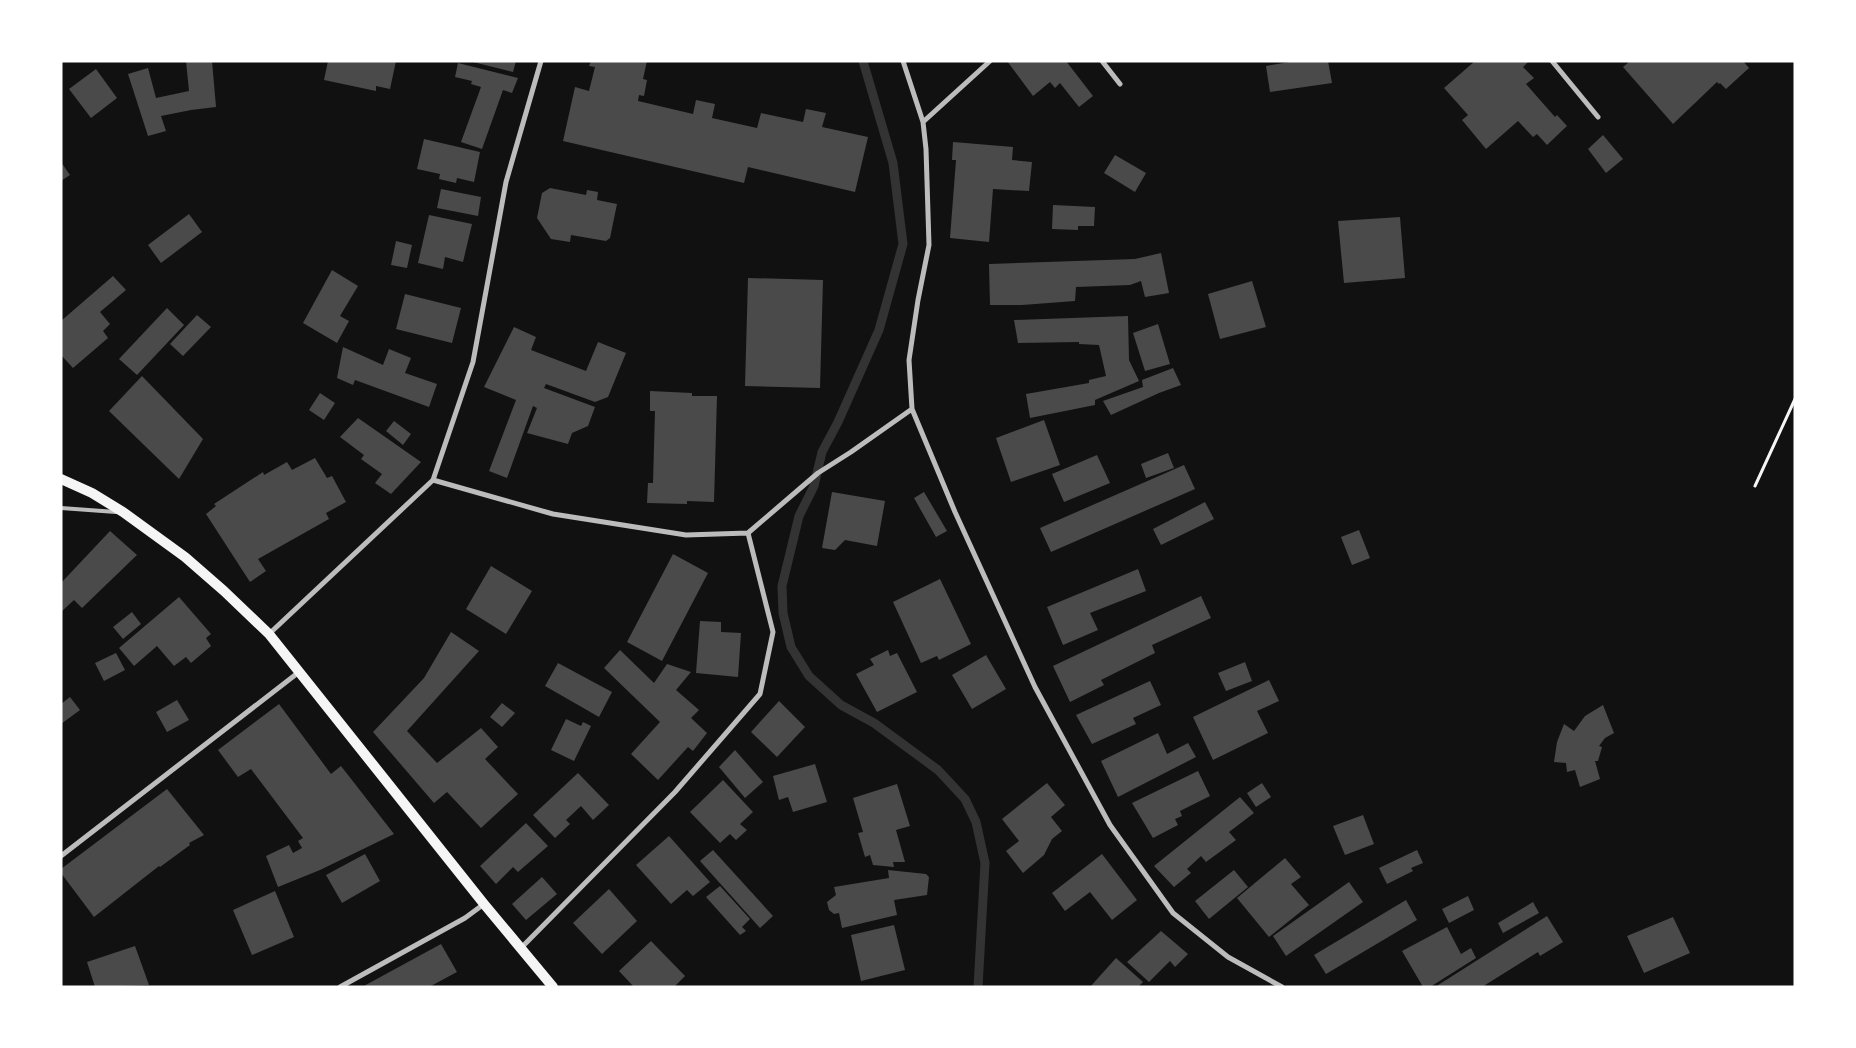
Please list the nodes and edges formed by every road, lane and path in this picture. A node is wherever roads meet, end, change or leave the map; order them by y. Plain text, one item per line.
1 (541, 61) edge
2 (903, 61) edge
3 (990, 61) edge
4 (1102, 61) edge
5 (1552, 61) edge
6 (1120, 84) dead end
7 (1598, 116) dead end
8 (923, 122) junction
9 (1795, 399) edge
10 (912, 409) junction
11 (61, 479) edge
12 (433, 480) junction
13 (1754, 486) dead end
14 (61, 508) edge
15 (123, 512) junction
16 (748, 533) junction
17 (269, 634) junction
18 (299, 672) junction
19 (61, 856) edge
20 (484, 904) junction
21 (521, 948) junction
22 (340, 987) edge
23 (553, 987) edge
24 (1282, 987) edge

1 - 12 street
2 - 8 street
3 - 8 street
4 - 6 street
5 - 7 street
8 - 10 street
9 - 13 path
10 - 16 street
10 - 24 street
11 - 15 main road
12 - 16 street
12 - 17 street
14 - 15 lane
15 - 17 main road
16 - 21 street
17 - 18 main road
18 - 19 street
18 - 20 main road
20 - 21 main road
20 - 22 street
21 - 23 main road

